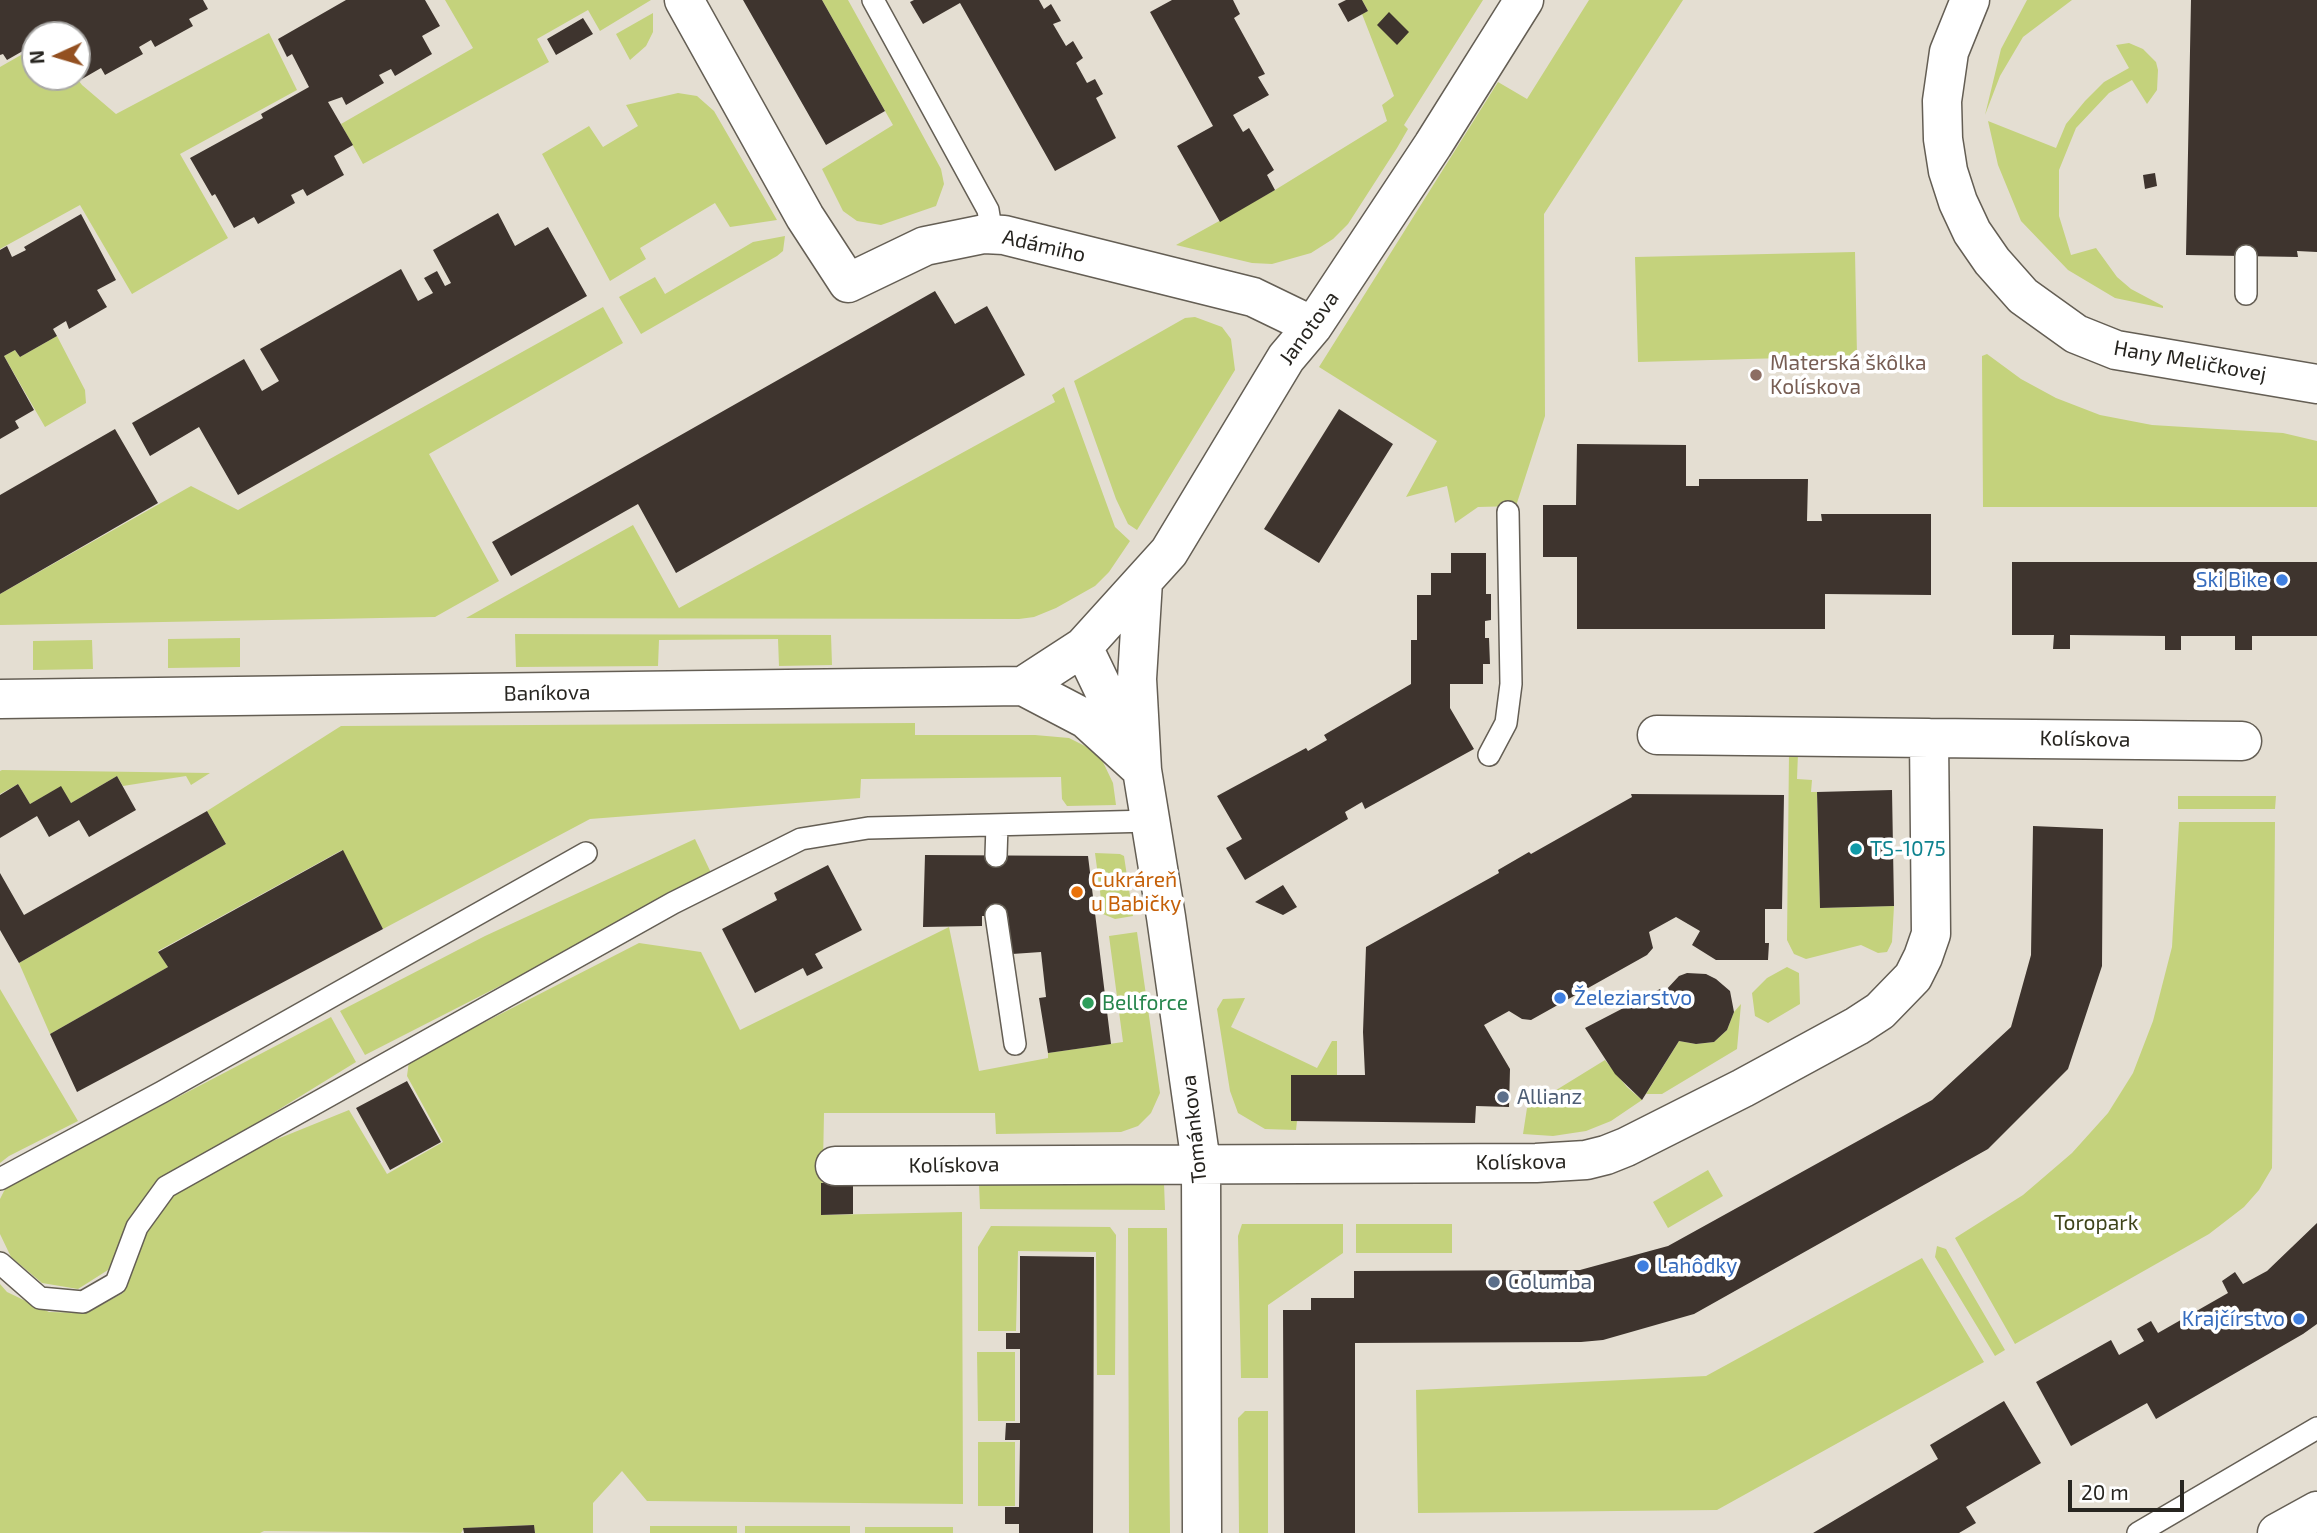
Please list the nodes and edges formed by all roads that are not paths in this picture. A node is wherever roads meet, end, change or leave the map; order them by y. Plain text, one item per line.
1 (684, 0) edge
2 (873, 0) edge
3 (1970, 0) edge
4 (1522, 3) edge
5 (992, 234) junction
6 (2246, 256) dead end
7 (2246, 293) dead end
8 (1313, 326) junction
9 (2317, 384) edge
10 (1508, 512) dead end
11 (1143, 581) junction
12 (1083, 647) junction
13 (1137, 679) junction
14 (1023, 686) junction
15 (0, 699) edge
16 (1657, 735) dead end
17 (1929, 738) junction
18 (2242, 741) dead end
19 (1489, 755) dead end
20 (1142, 770) junction
21 (1151, 821) junction
22 (997, 825) junction
23 (586, 853) dead end
24 (996, 856) dead end
25 (996, 915) dead end
26 (1015, 1044) dead end
27 (1201, 1163) junction
28 (835, 1166) dead end
29 (0, 1179) edge
30 (0, 1263) edge
31 (2317, 1429) edge
32 (2317, 1511) edge
33 (1202, 1533) edge
34 (2138, 1533) edge
35 (2277, 1533) edge

1 - 5 street, Adámiho
2 - 5 lane
3 - 9 street, Hany Meličkovej
4 - 8 street, Janotova
5 - 8 street, Adámiho
6 - 7 lane
8 - 11 street, Janotova
10 - 19 lane
11 - 12 street, Janotova
11 - 13 street, Tománkova
12 - 13 street
12 - 14 street
12 - 20 street, Tománkova
13 - 20 street, Tománkova
14 - 15 street, Baníkova
14 - 20 street
16 - 17 street, Kolískova
17 - 18 street, Kolískova
17 - 27 street, Kolískova
20 - 21 street, Tománkova
21 - 22 lane
21 - 27 street, Tománkova
22 - 24 lane
22 - 30 lane
23 - 29 lane
25 - 26 lane
27 - 28 street, Kolískova
27 - 33 street, Tománkova
31 - 34 lane
32 - 35 street

